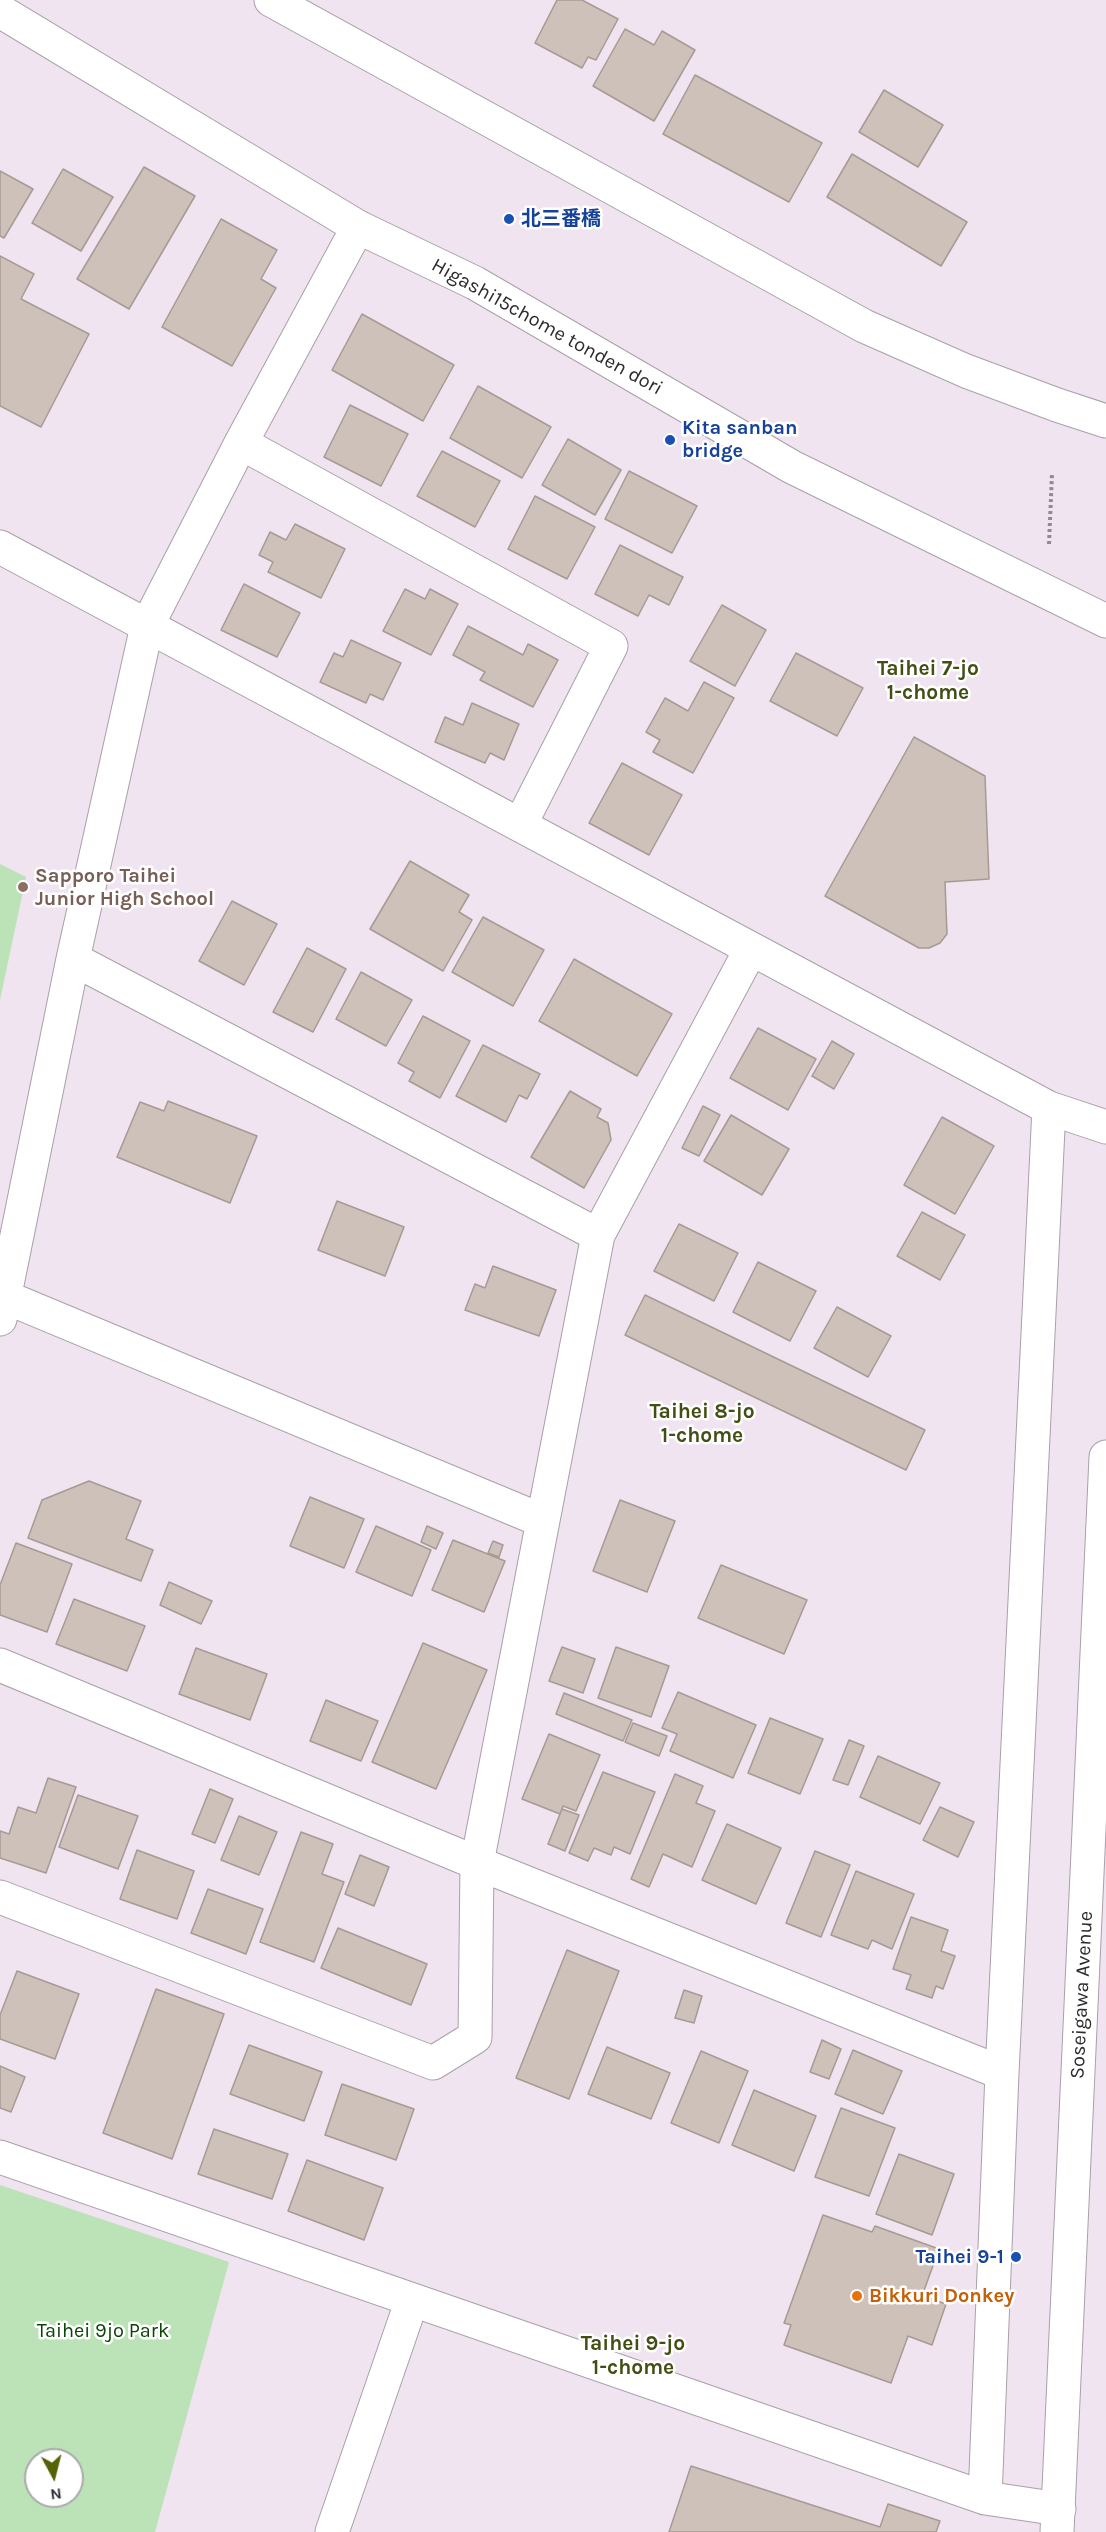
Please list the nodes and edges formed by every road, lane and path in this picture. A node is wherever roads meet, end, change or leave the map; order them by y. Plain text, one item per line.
1 (271, 0) edge
2 (0, 11) edge
3 (358, 227) junction
4 (1106, 421) edge
5 (241, 443) junction
6 (1052, 474) dead end
7 (1049, 544) dead end
8 (0, 547) edge
9 (1106, 621) edge
10 (147, 626) junction
11 (520, 825) junction
12 (751, 949) junction
13 (72, 959) junction
14 (1049, 1108) junction
15 (1106, 1128) edge
16 (598, 1235) junction
17 (2, 1308) edge
18 (1106, 1458) edge
19 (543, 1521) junction
20 (0, 1665) edge
21 (477, 1863) junction
22 (0, 1897) edge
23 (1002, 2073) junction
24 (0, 2157) edge
25 (412, 2300) junction
26 (985, 2498) junction
27 (1058, 2521) edge
28 (332, 2532) edge

1 - 4 main road
2 - 3 main road, Higashi15chome tonden dori
3 - 5 main road
3 - 9 main road, Higashi15chome tonden dori
5 - 10 main road
5 - 11 main road
6 - 7 path
8 - 10 main road
10 - 11 main road
10 - 13 main road
11 - 12 main road
12 - 14 main road
12 - 16 main road
13 - 16 main road
13 - 17 main road
14 - 15 main road
14 - 23 main road
16 - 19 main road
17 - 19 main road
18 - 27 main road, Soseigawa Avenue
19 - 21 main road
20 - 21 main road
21 - 22 main road
21 - 23 main road
23 - 26 main road
24 - 25 main road
25 - 26 main road
25 - 28 main road
26 - 27 main road

